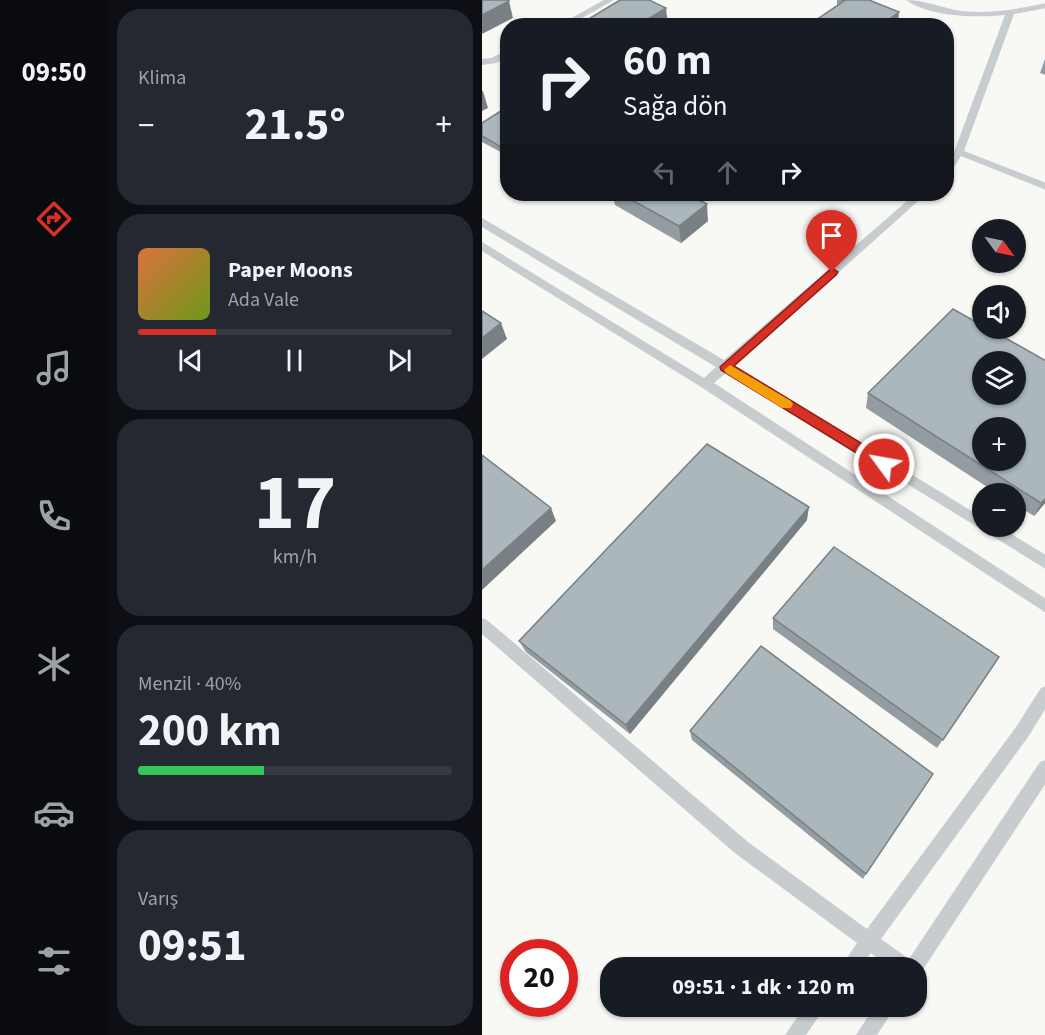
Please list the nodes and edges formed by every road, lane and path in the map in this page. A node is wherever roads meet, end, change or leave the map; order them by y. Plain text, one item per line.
1 (610, 0) edge
2 (910, 0) edge
3 (1046, 5) edge
4 (1010, 12) junction
5 (576, 18) edge
6 (500, 57) edge
7 (482, 62) edge
8 (959, 152) junction
9 (954, 160) edge
10 (1046, 187) edge
11 (913, 201) edge
12 (482, 222) edge
13 (482, 246) edge
14 (726, 367) junction
15 (705, 384) junction
16 (972, 519) edge
17 (1002, 537) edge
18 (1046, 563) edge
19 (1046, 607) edge
20 (482, 626) edge
21 (1046, 693) edge
22 (1046, 768) edge
23 (870, 940) junction
24 (857, 957) edge
25 (892, 957) edge
26 (921, 957) edge
27 (809, 1017) edge
28 (879, 1017) edge
29 (794, 1035) edge
30 (865, 1035) edge

1 - 5 lane
2 - 4 lane
3 - 4 lane
4 - 8 lane
6 - 7 lane
8 - 9 lane
8 - 10 lane
11 - 14 lane
12 - 14 lane
13 - 15 lane
14 - 15 lane
14 - 16 lane
15 - 19 lane
17 - 18 lane
20 - 23 lane
21 - 23 lane
22 - 26 lane
23 - 24 lane
23 - 25 lane
27 - 29 lane
28 - 30 lane

